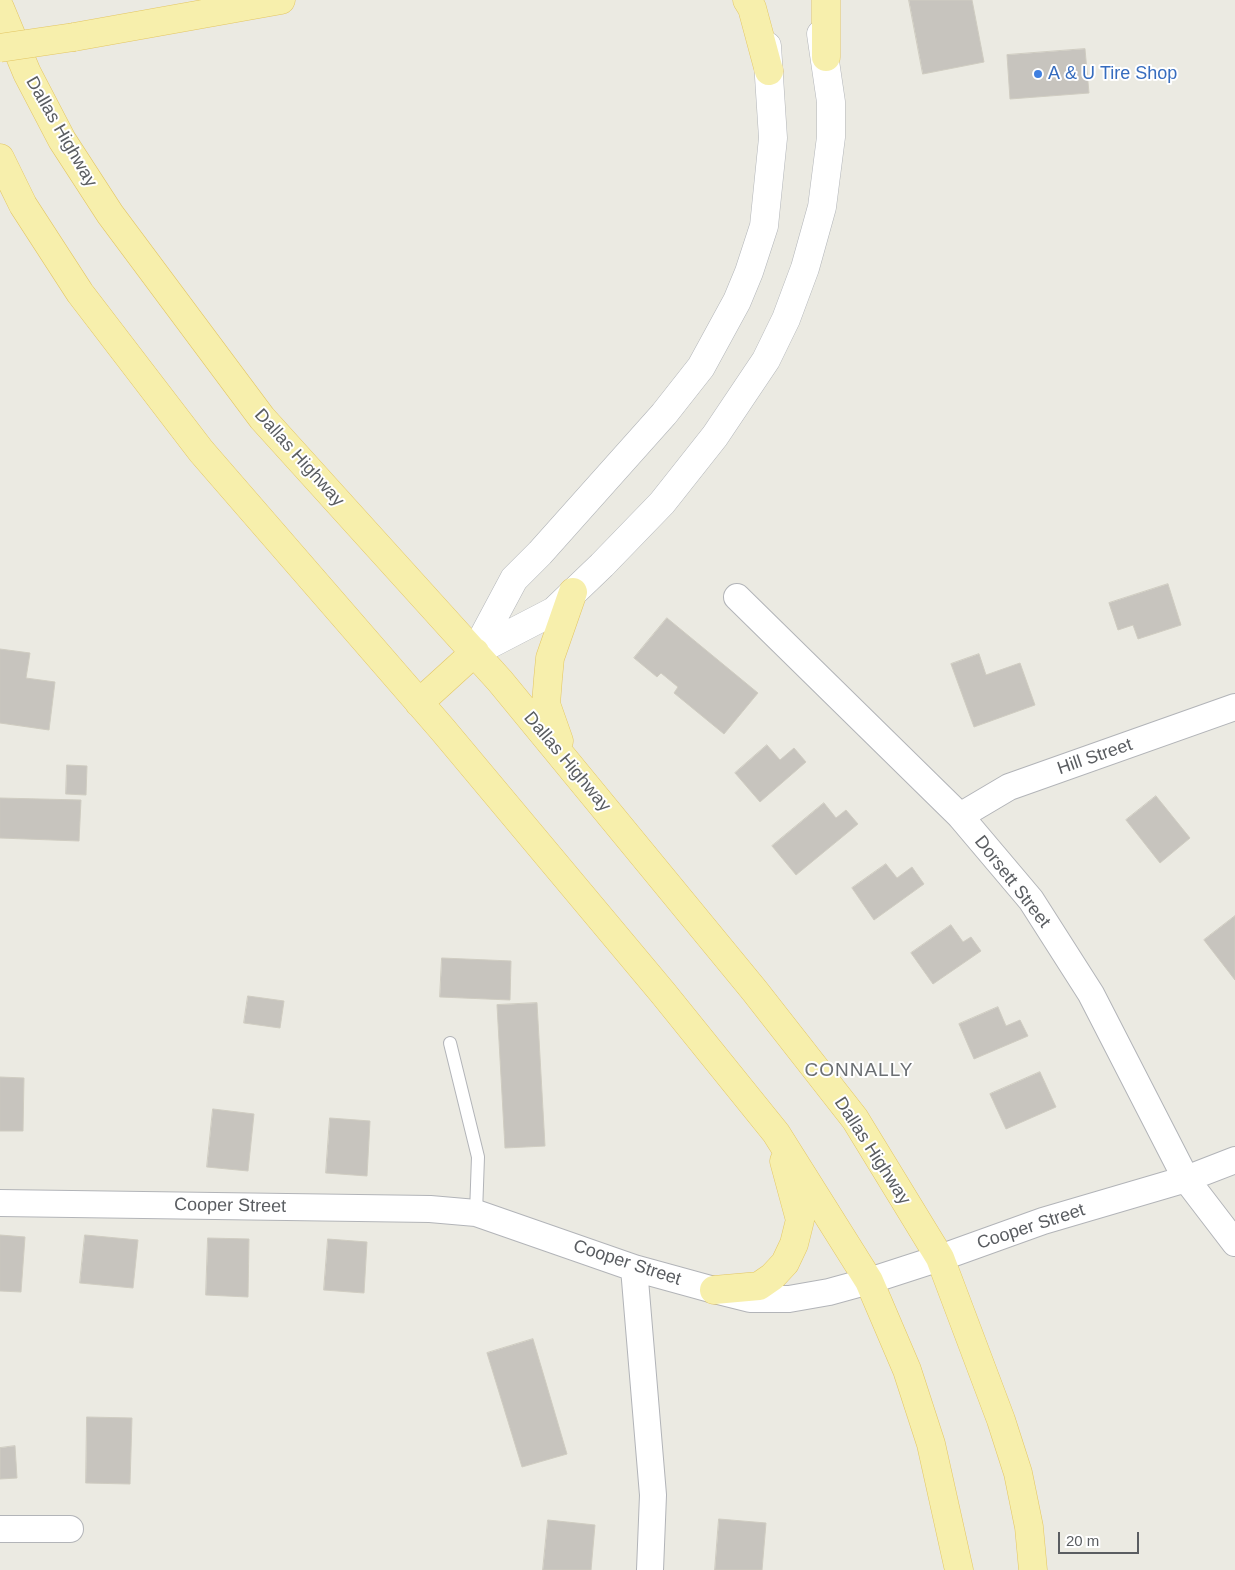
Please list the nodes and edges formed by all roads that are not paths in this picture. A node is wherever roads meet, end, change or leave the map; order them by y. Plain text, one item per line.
1 (280, 0) edge
2 (747, 0) edge
3 (762, 0) edge
4 (814, 0) edge
5 (826, 0) edge
6 (0, 8) edge
7 (0, 48) edge
8 (826, 57) junction
9 (769, 71) junction
10 (0, 158) edge
11 (573, 592) junction
12 (737, 597) dead end
13 (475, 652) junction
14 (419, 703) junction
15 (1235, 707) edge
16 (565, 758) junction
17 (960, 816) junction
18 (450, 1043) dead end
19 (776, 1133) junction
20 (1235, 1160) edge
21 (1186, 1179) junction
22 (0, 1203) edge
23 (476, 1214) junction
24 (1235, 1243) edge
25 (940, 1258) junction
26 (634, 1268) junction
27 (868, 1281) junction
28 (714, 1290) junction
29 (0, 1529) edge
30 (70, 1529) dead end
31 (650, 1570) edge
32 (959, 1570) edge
33 (1033, 1570) edge

1 - 7 main road, bridge
2 - 9 main road
3 - 9 main road
4 - 8 main road
5 - 8 main road
6 - 13 main road, Dallas Highway
8 - 11 main road
9 - 13 main road
10 - 14 main road
11 - 13 main road
11 - 16 main road
12 - 17 street, Dorsett Street
13 - 14 main road
13 - 16 main road, Dallas Highway
14 - 19 main road
15 - 17 street, Hill Street
16 - 25 main road, Dallas Highway
17 - 21 street, Dorsett Street
18 - 23 lane
19 - 27 main road
19 - 28 main road
20 - 21 street, Cooper Street
21 - 24 street, Dorsett Street
21 - 25 street, Cooper Street
22 - 23 street, Cooper Street
23 - 26 street, Cooper Street
25 - 27 street, Cooper Street
25 - 33 main road, Dallas Highway
26 - 28 street, Cooper Street
26 - 31 street
27 - 28 street, Cooper Street
27 - 32 main road
29 - 30 street

